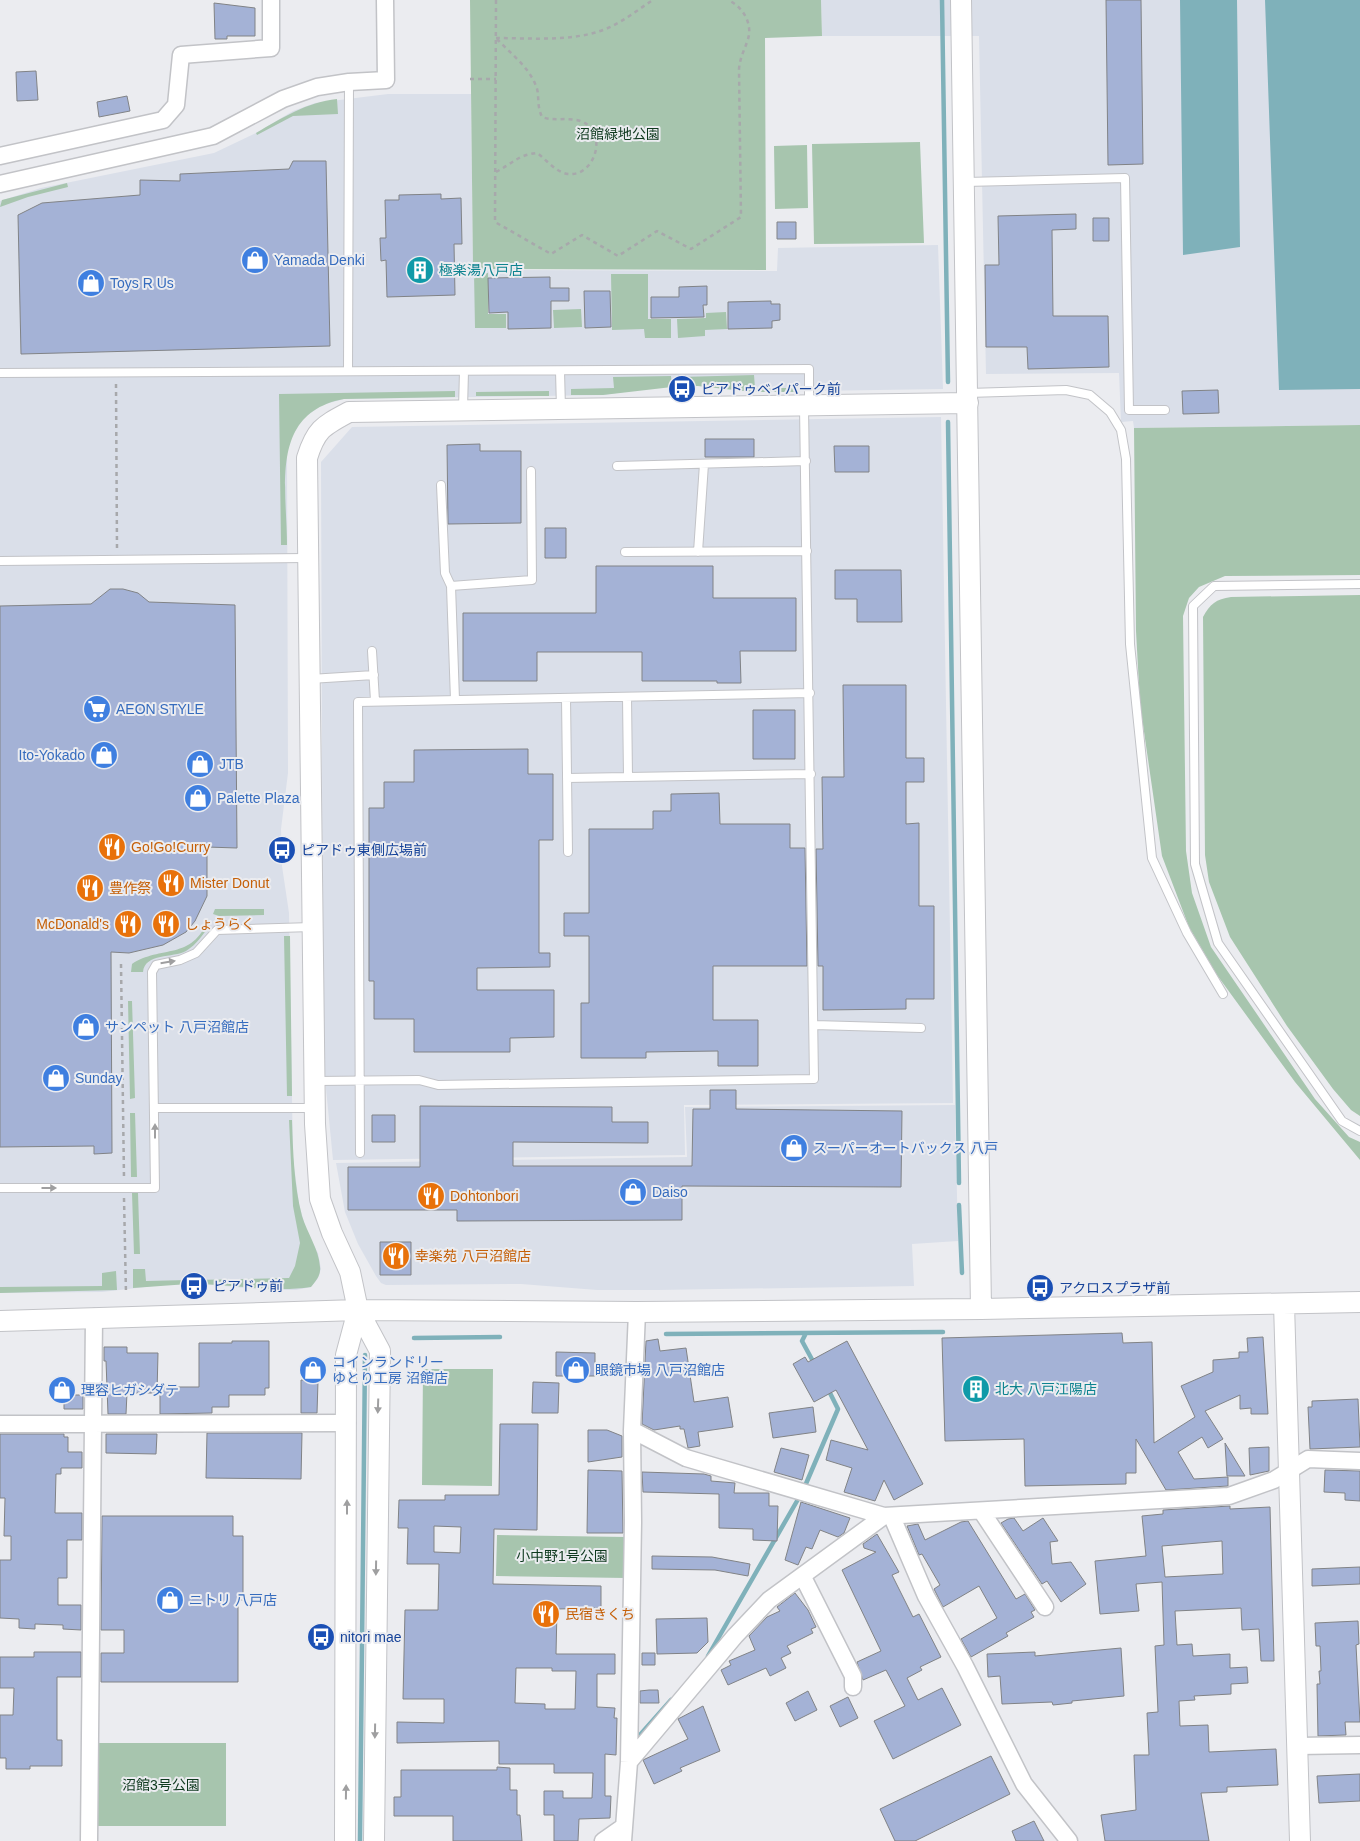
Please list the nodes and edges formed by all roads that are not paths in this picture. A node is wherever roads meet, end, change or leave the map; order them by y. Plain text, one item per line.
1 (270, 0) edge
2 (386, 0) edge
3 (961, 0) edge
4 (349, 82) junction
5 (0, 156) edge
6 (963, 182) junction
7 (0, 184) edge
8 (560, 370) junction
9 (464, 371) junction
10 (348, 372) junction
11 (0, 373) edge
12 (968, 398) junction
13 (807, 407) junction
14 (561, 410) junction
15 (1165, 410) dead end
16 (463, 412) junction
17 (806, 461) junction
18 (704, 464) junction
19 (617, 466) dead end
20 (531, 471) dead end
21 (441, 485) dead end
22 (807, 551) junction
23 (626, 552) dead end
24 (698, 552) junction
25 (309, 558) junction
26 (0, 561) edge
27 (1360, 584) edge
28 (451, 586) junction
29 (372, 651) dead end
30 (374, 675) junction
31 (310, 679) junction
32 (810, 693) junction
33 (627, 697) junction
34 (566, 698) junction
35 (455, 700) junction
36 (375, 702) junction
37 (811, 774) junction
38 (628, 777) junction
39 (567, 778) junction
40 (568, 852) dead end
41 (312, 927) junction
42 (1223, 994) dead end
43 (814, 1025) junction
44 (921, 1028) dead end
45 (361, 1081) junction
46 (314, 1082) junction
47 (154, 1108) junction
48 (314, 1108) junction
49 (1360, 1131) edge
50 (360, 1153) dead end
51 (0, 1188) edge
52 (1360, 1302) edge
53 (1284, 1304) junction
54 (981, 1309) junction
55 (358, 1310) junction
56 (636, 1312) junction
57 (94, 1317) junction
58 (0, 1321) edge
59 (347, 1423) junction
60 (0, 1424) edge
61 (94, 1424) junction
62 (632, 1430) junction
63 (1360, 1461) edge
64 (1291, 1470) junction
65 (982, 1512) junction
66 (888, 1517) junction
67 (803, 1577) junction
68 (1045, 1608) dead end
69 (853, 1687) dead end
70 (1360, 1745) edge
71 (1298, 1746) junction
72 (629, 1762) junction
73 (623, 1834) edge
74 (89, 1841) edge
75 (345, 1841) edge
76 (374, 1841) edge
77 (603, 1841) edge
78 (1070, 1841) edge
79 (1300, 1841) edge

1 - 5 street
2 - 4 street
3 - 6 street
4 - 7 street
4 - 10 lane
6 - 12 street
6 - 15 lane
8 - 9 lane
8 - 13 lane
8 - 14 lane
9 - 10 lane
9 - 16 lane
10 - 11 lane
12 - 13 street
12 - 42 lane
12 - 54 street
13 - 14 street
13 - 17 lane
14 - 16 street
16 - 25 street
17 - 18 lane
17 - 22 lane
18 - 19 lane
18 - 24 lane
20 - 28 lane
21 - 28 lane
22 - 24 lane
22 - 32 lane
23 - 24 lane
25 - 26 lane
25 - 31 street
27 - 49 lane
28 - 35 lane
29 - 30 lane
30 - 31 lane
30 - 36 lane
31 - 41 street
32 - 33 lane
32 - 37 lane
33 - 34 lane
33 - 38 lane
34 - 35 lane
34 - 39 lane
35 - 36 lane
36 - 45 lane
37 - 38 lane
37 - 43 lane
38 - 39 lane
39 - 40 lane
41 - 46 street
47 -> 41 lane
43 - 44 lane
43 - 45 lane
45 - 46 lane
45 - 50 lane
46 - 48 street
47 - 48 lane
51 -> 47 lane
48 - 55 street
52 - 53 street
53 - 54 street
53 - 64 street
54 - 56 street
55 - 56 street
55 - 57 street
55 - 59 street
55 -> 76 street
56 - 62 street
57 - 58 street
57 - 61 street
59 - 61 street
75 -> 59 street
60 - 61 street
61 - 74 street
62 - 66 street
62 - 72 street
63 - 64 street
64 - 65 street
64 - 71 street
65 - 66 street
65 - 68 street
66 - 67 street
66 - 78 street
67 - 69 street
67 - 72 street
70 - 71 street
71 - 79 street
72 - 73 street
73 - 77 street

